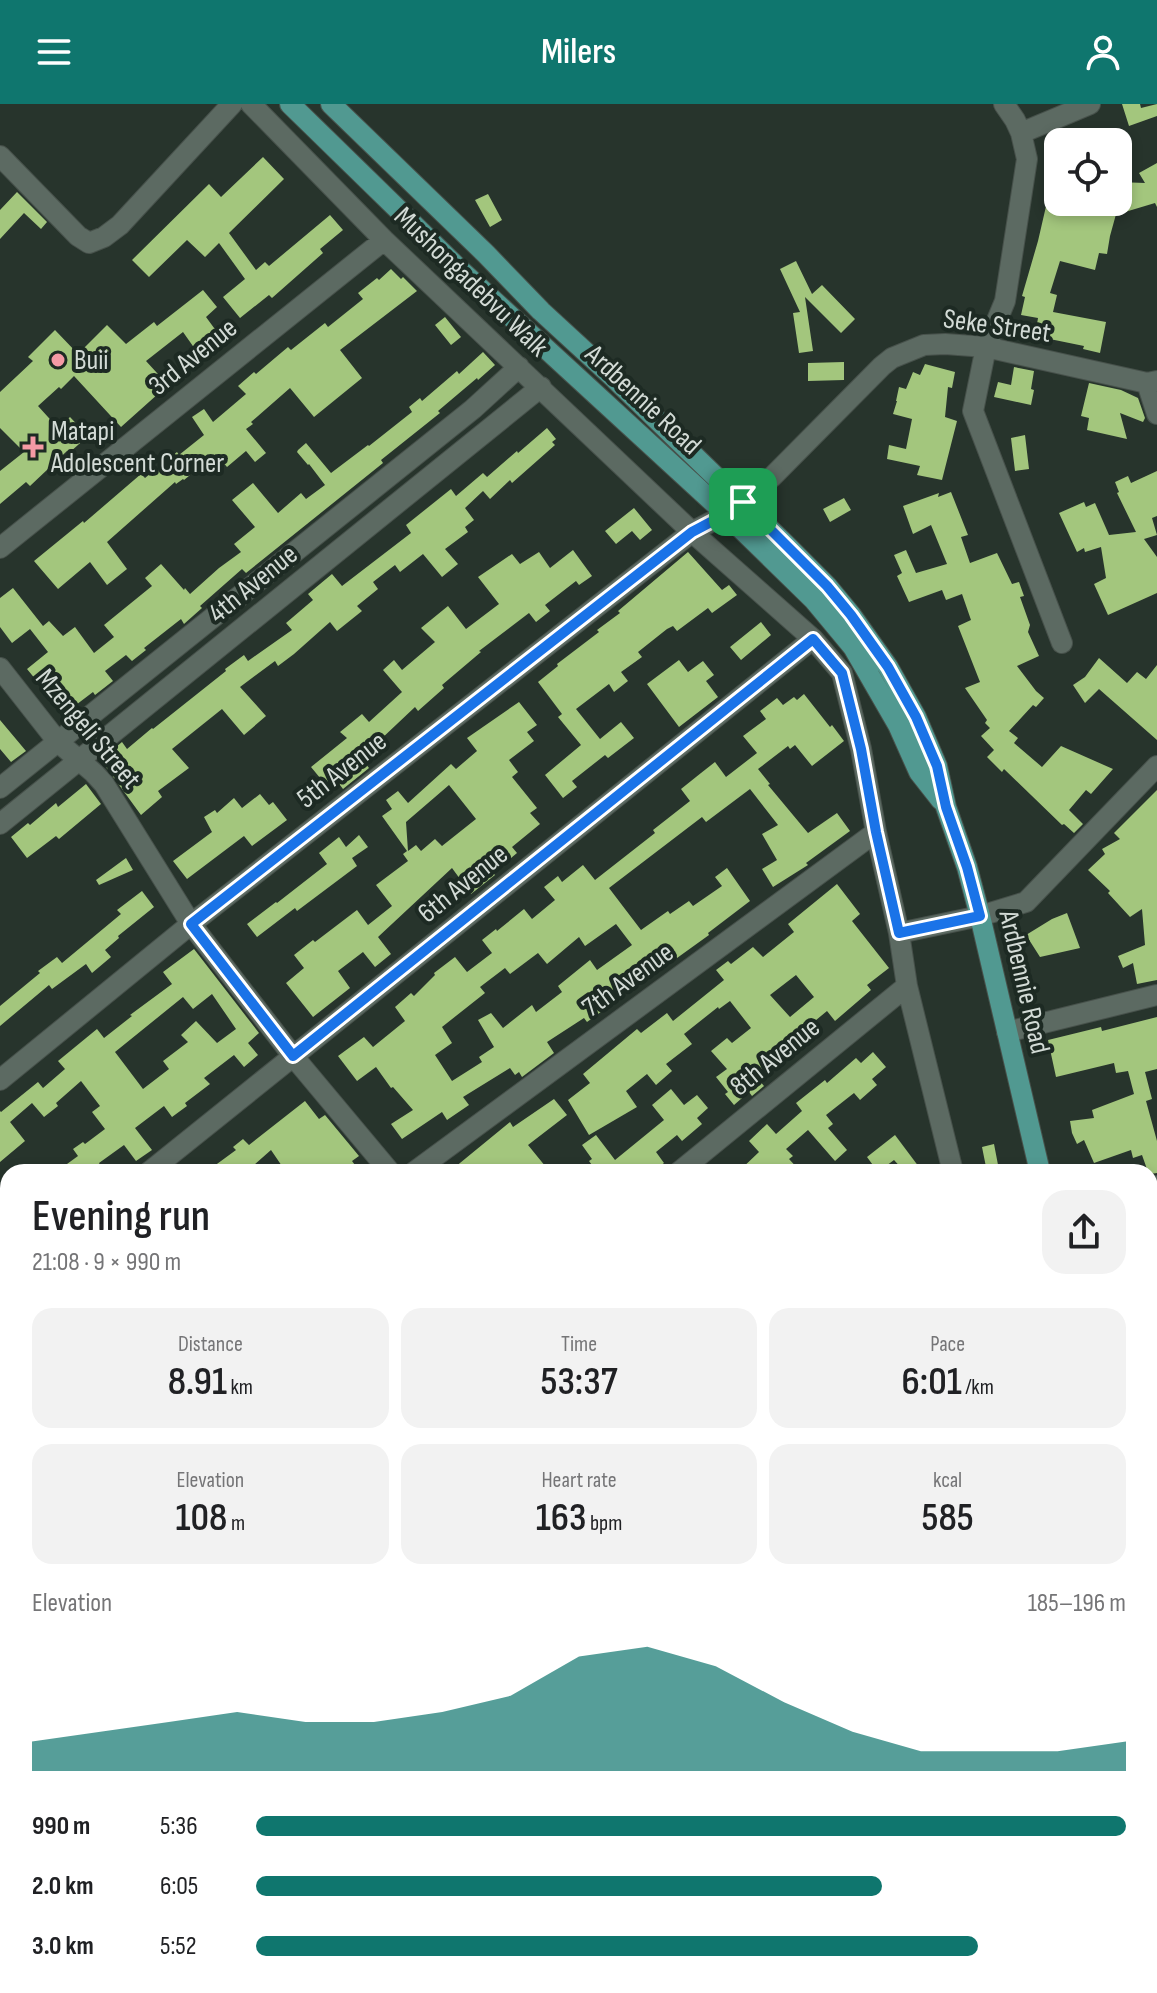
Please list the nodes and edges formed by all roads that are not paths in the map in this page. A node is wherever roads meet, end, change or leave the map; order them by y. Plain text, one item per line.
1 (232, 104) edge
2 (251, 104) edge
3 (290, 104) edge
4 (331, 104) edge
5 (1004, 104) edge
6 (1090, 104) edge
7 (1021, 133) junction
8 (0, 156) edge
9 (384, 240) junction
10 (986, 347) junction
11 (519, 367) junction
12 (1152, 382) edge
13 (541, 387) junction
14 (473, 409) junction
15 (1157, 414) edge
16 (490, 429) junction
17 (734, 508) junction
18 (692, 532) junction
19 (0, 548) edge
20 (813, 639) junction
21 (1062, 643) dead end
22 (0, 668) edge
23 (58, 742) junction
24 (79, 761) junction
25 (1157, 766) edge
26 (0, 788) edge
27 (0, 824) edge
28 (876, 832) junction
29 (980, 916) junction
30 (191, 924) junction
31 (899, 933) junction
32 (907, 986) junction
33 (1157, 995) edge
34 (1007, 1032) junction
35 (293, 1056) junction
36 (0, 1080) edge
37 (159, 1164) edge
38 (383, 1164) edge
39 (425, 1164) edge
40 (689, 1164) edge
41 (952, 1164) edge
42 (1038, 1164) edge

1 - 8 street
2 - 9 street, Mushongadebvu Walk
3 - 17 main road, Ardbennie Road
4 - 17 main road, Ardbennie Road
5 - 7 street
6 - 7 street
7 - 10 street
9 - 11 street, Mushongadebvu Walk
9 - 19 street, 3rd Avenue
10 - 12 street, Seke Street
10 - 17 street, Seke Street
10 - 21 street
11 - 13 street, Mushongadebvu Walk
11 - 14 street, 4th Avenue
12 - 15 street
13 - 16 street, 4th Avenue
13 - 18 street, Mushongadebvu Walk
14 - 16 street
14 - 23 street, 4th Avenue
16 - 24 street, 4th Avenue
17 - 18 street, 5th Avenue
17 - 29 main road, Ardbennie Road
18 - 20 street, Mushongadebvu Walk
18 - 30 street, 5th Avenue
20 - 28 street, Mushongadebvu Walk
20 - 35 street, 6th Avenue
22 - 23 street, Mzengeli Street
23 - 24 street, Mzengeli Street
23 - 26 street, 4th Avenue
24 - 27 street, 4th Avenue
24 - 30 street, Mzengeli Street
25 - 29 street
28 - 31 street, Mushongadebvu Walk
28 - 39 street, 7th Avenue
29 - 31 street
29 - 34 main road, Ardbennie Road
30 - 35 street, Mzengeli Street
30 - 36 street, 5th Avenue
31 - 32 street, Mushongadebvu Walk
32 - 40 street, 8th Avenue
32 - 41 street, Mushongadebvu Walk
33 - 34 street
34 - 42 main road, Ardbennie Road
35 - 37 street, 6th Avenue
35 - 38 street, Mzengeli Street

